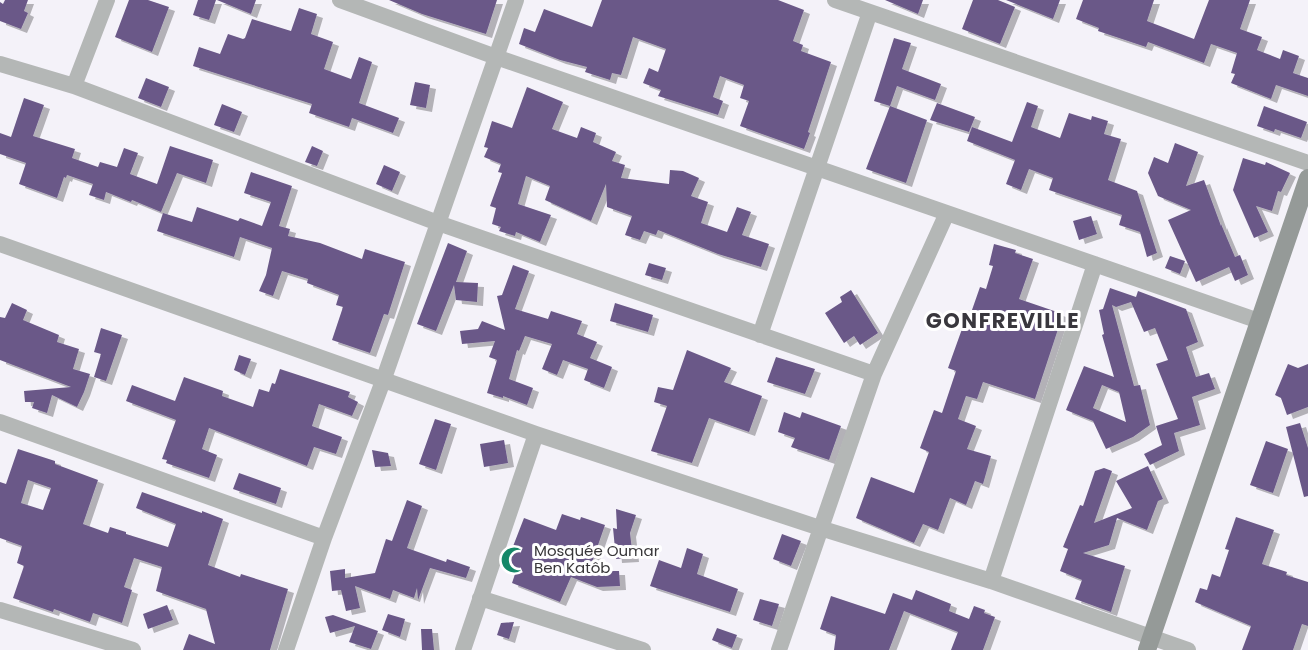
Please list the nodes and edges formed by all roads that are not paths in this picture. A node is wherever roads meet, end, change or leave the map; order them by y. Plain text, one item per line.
1 (107, 0) edge
2 (340, 0) edge
3 (516, 0) edge
4 (835, 0) edge
5 (870, 12) junction
6 (496, 57) junction
7 (0, 64) edge
8 (74, 86) junction
9 (1308, 163) edge
10 (817, 168) junction
11 (1308, 178) edge
12 (947, 213) junction
13 (438, 223) junction
14 (0, 244) edge
15 (1095, 264) junction
16 (1259, 321) junction
17 (760, 335) junction
18 (874, 374) junction
19 (383, 381) junction
20 (0, 422) edge
21 (536, 434) junction
22 (820, 528) junction
23 (324, 538) junction
24 (991, 581) junction
25 (480, 598) junction
26 (0, 610) edge
27 (1149, 644) edge
28 (133, 650) edge
29 (286, 650) edge
30 (463, 650) edge
31 (643, 650) edge
32 (779, 650) edge
33 (1188, 650) edge

1 - 8 street
2 - 6 street
3 - 6 street
4 - 5 street
5 - 9 street
5 - 10 street
6 - 10 street
6 - 13 street
7 - 8 street
8 - 13 street
10 - 12 street
10 - 17 street
11 - 16 street
12 - 15 street
12 - 18 street
13 - 17 street
13 - 19 street
14 - 19 street
15 - 16 street
15 - 24 street
16 - 27 street
17 - 18 street
18 - 22 street
19 - 21 street
19 - 23 street
20 - 23 street
21 - 22 street
21 - 25 street
22 - 24 street
22 - 32 street
23 - 29 street
24 - 27 street
25 - 30 street
25 - 31 street
26 - 28 street
27 - 33 street

